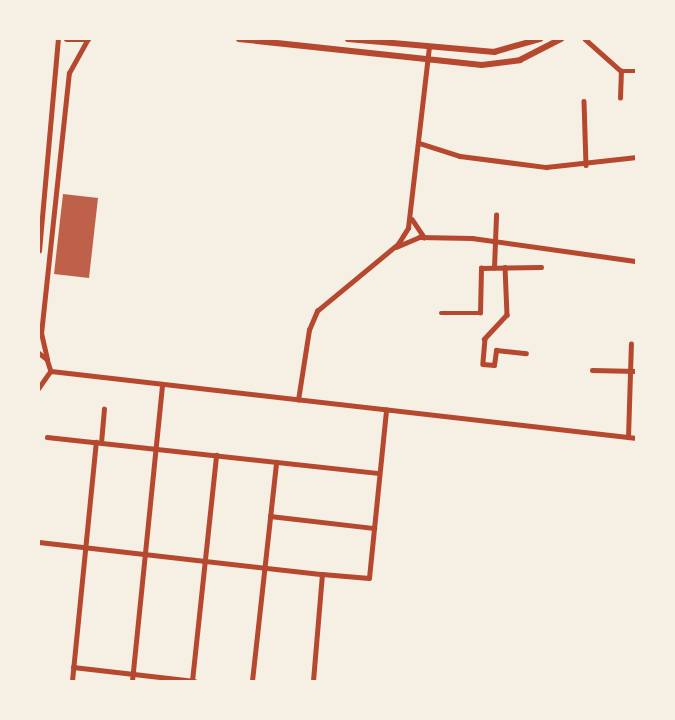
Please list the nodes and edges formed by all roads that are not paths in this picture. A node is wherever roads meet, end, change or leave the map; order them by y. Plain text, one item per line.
1 (58, 39) edge
2 (67, 39) edge
3 (88, 39) edge
4 (239, 39) edge
5 (348, 39) edge
6 (540, 39) edge
7 (561, 39) edge
8 (586, 39) edge
9 (261, 40) edge
10 (429, 48) junction
11 (427, 60) junction
12 (621, 71) junction
13 (636, 72) edge
14 (620, 98) dead end
15 (584, 101) dead end
16 (419, 142) junction
17 (636, 157) edge
18 (586, 165) junction
19 (39, 194) edge
20 (45, 195) junction
21 (496, 216) dead end
22 (411, 217) junction
23 (424, 237) junction
24 (494, 240) junction
25 (390, 250) junction
26 (39, 251) edge
27 (636, 261) edge
28 (505, 267) junction
29 (541, 267) dead end
30 (494, 268) junction
31 (440, 313) dead end
32 (632, 344) dead end
33 (39, 353) edge
34 (526, 353) dead end
35 (47, 360) junction
36 (592, 370) dead end
37 (51, 371) junction
38 (633, 371) edge
39 (162, 385) junction
40 (41, 387) edge
41 (39, 392) edge
42 (298, 400) junction
43 (104, 409) dead end
44 (386, 410) junction
45 (47, 437) dead end
46 (628, 437) junction
47 (636, 438) edge
48 (98, 442) junction
49 (155, 449) junction
50 (216, 455) junction
51 (276, 462) junction
52 (379, 473) junction
53 (270, 516) junction
54 (374, 528) junction
55 (39, 542) edge
56 (85, 547) junction
57 (144, 554) junction
58 (206, 561) junction
59 (265, 568) junction
60 (322, 574) junction
61 (73, 667) junction
62 (133, 674) junction
63 (72, 681) edge
64 (132, 681) edge
65 (193, 681) edge
66 (252, 681) edge
67 (313, 681) edge

1 - 20 street
2 - 3 street
3 - 35 street
4 - 9 street
5 - 10 street
6 - 10 street
7 - 11 street
8 - 12 street
9 - 11 street
10 - 11 street
11 - 16 street
12 - 13 street
12 - 14 street
15 - 18 street
16 - 18 street
16 - 22 street
17 - 18 street
19 - 20 street
20 - 26 street
21 - 24 street
22 - 23 street
22 - 25 street
23 - 24 street
23 - 25 street
24 - 27 street
24 - 30 street
25 - 42 street
28 - 29 street
28 - 30 street
28 - 34 street
30 - 31 street
32 - 38 street
33 - 35 street
35 - 37 street
36 - 38 street
37 - 39 street
37 - 40 street
38 - 46 street
39 - 42 street
39 - 49 street
40 - 41 street
42 - 44 street
43 - 48 street
44 - 46 street
44 - 52 street
45 - 48 street
46 - 47 street
48 - 49 street
48 - 56 street
49 - 50 street
49 - 57 street
50 - 51 street
50 - 58 street
51 - 52 street
51 - 53 street
52 - 54 street
53 - 54 street
53 - 59 street
54 - 60 street
55 - 56 street
56 - 57 street
56 - 61 street
57 - 58 street
57 - 62 street
58 - 59 street
58 - 65 street
59 - 60 street
59 - 66 street
60 - 67 street
61 - 62 street
61 - 63 street
62 - 64 street
62 - 65 street

